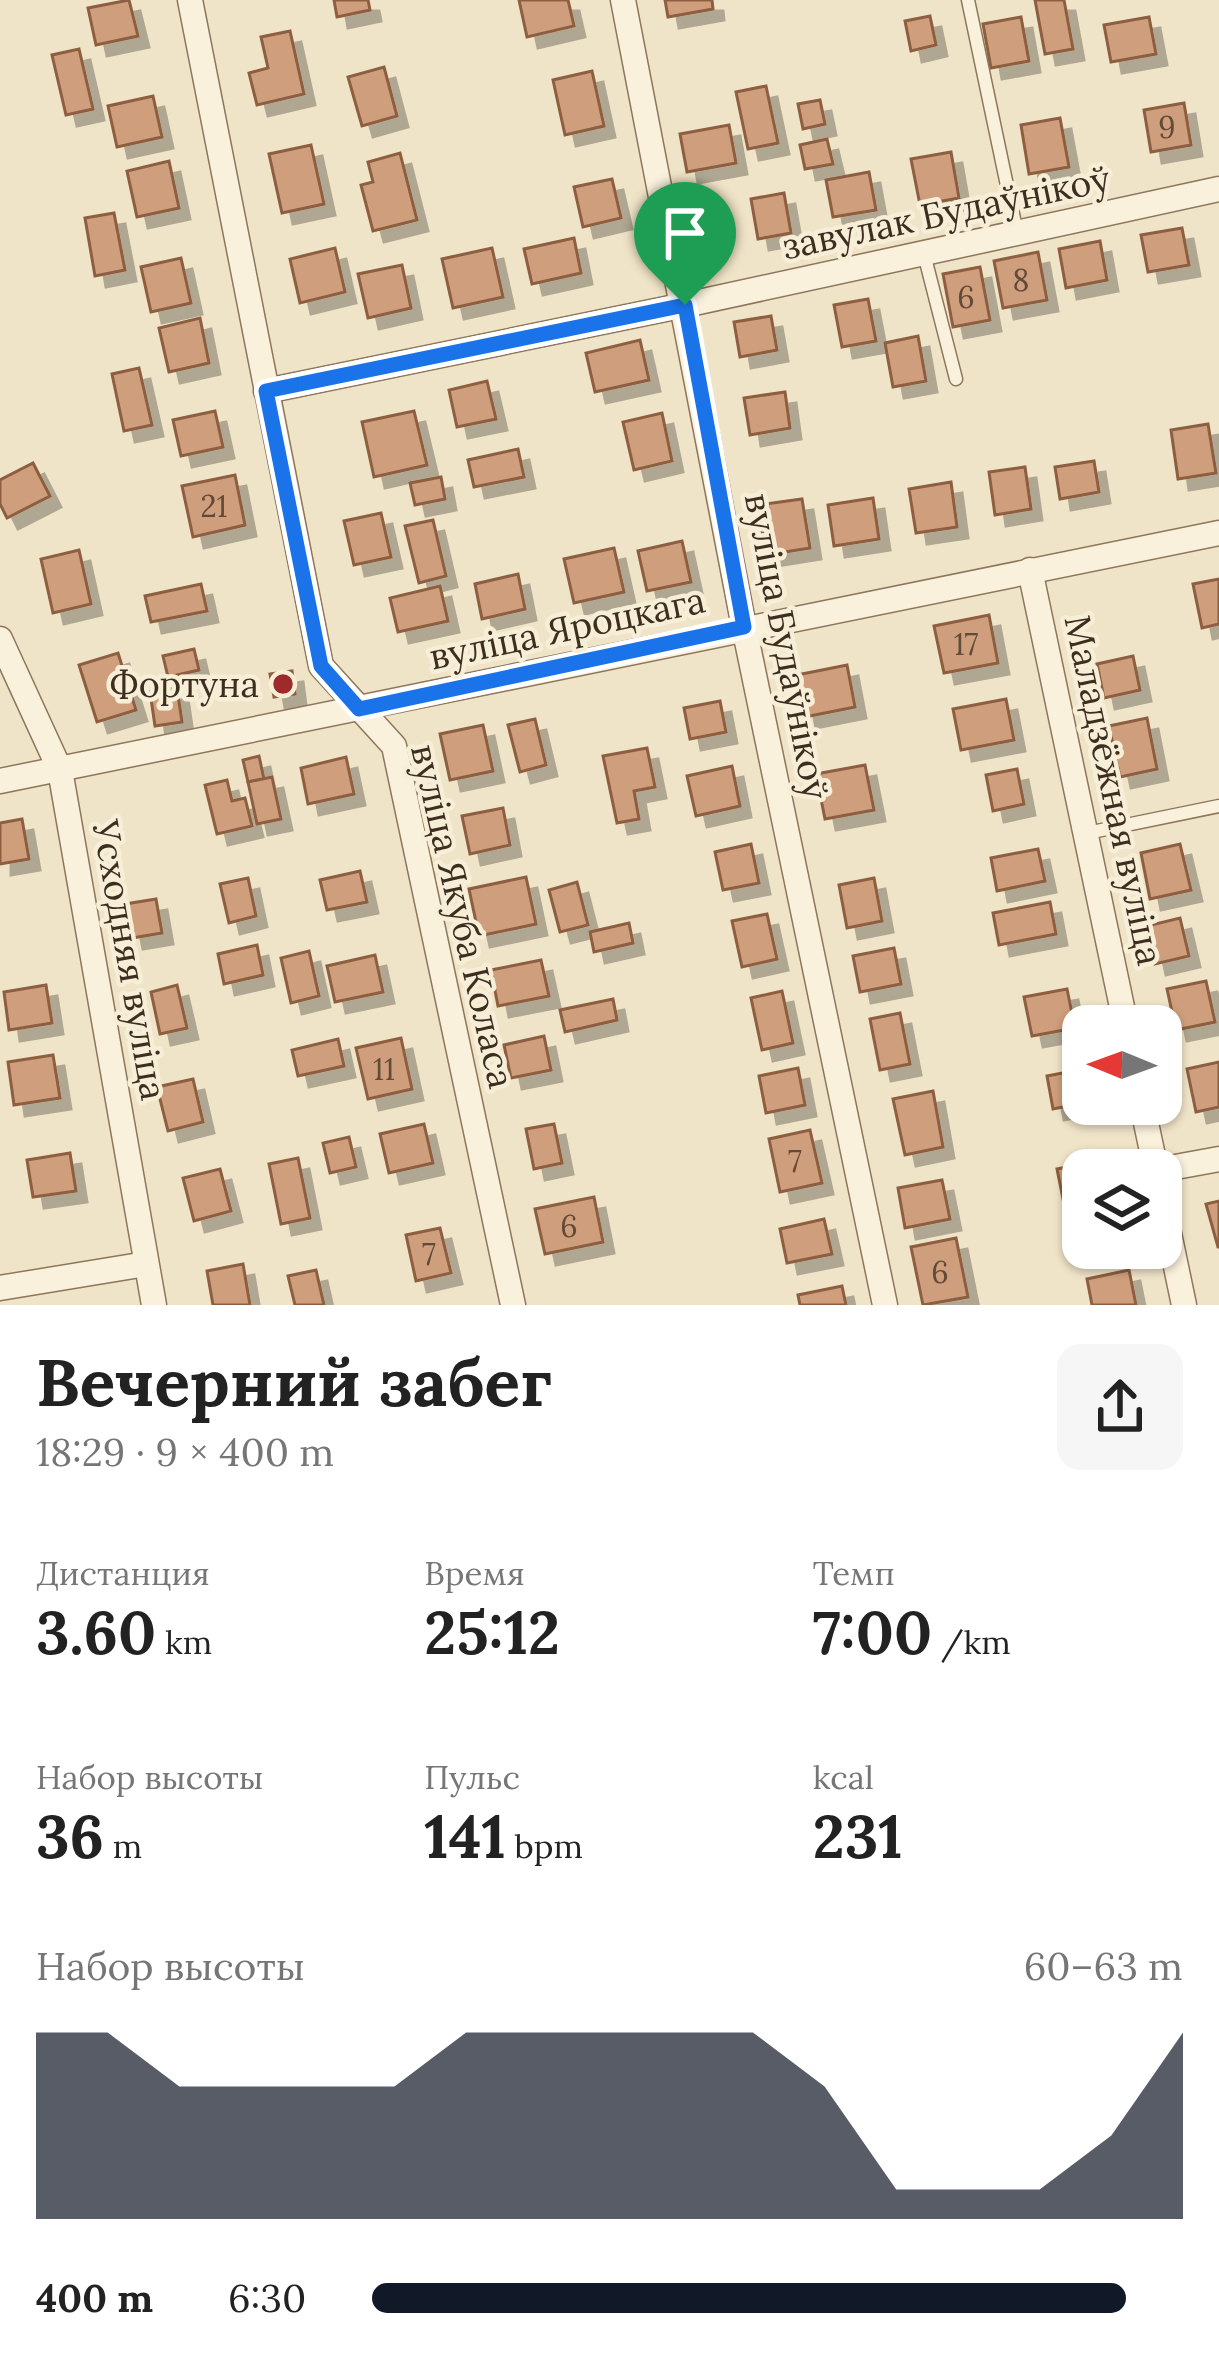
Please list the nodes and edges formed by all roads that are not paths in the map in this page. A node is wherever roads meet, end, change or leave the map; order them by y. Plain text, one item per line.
1 (190, 0) edge
2 (623, 0) edge
3 (968, 0) edge
4 (1219, 188) edge
5 (1017, 234) junction
6 (924, 253) junction
7 (685, 305) junction
8 (956, 380) dead end
9 (266, 391) junction
10 (1219, 533) edge
11 (1030, 570) junction
12 (744, 627) junction
13 (0, 639) edge
14 (359, 709) junction
15 (60, 770) junction
16 (0, 781) edge
17 (1219, 806) edge
18 (1087, 832) junction
19 (1122, 1005) edge
20 (1219, 1159) edge
21 (1182, 1166) edge
22 (146, 1264) junction
23 (1176, 1269) edge
24 (0, 1288) edge
25 (154, 1305) edge
26 (514, 1305) edge
27 (884, 1305) edge
28 (1184, 1305) edge

1 - 9 street, вуліца Якуба Коласа
2 - 7 street, вуліца Будаўнікоў
3 - 5 lane
4 - 5 street, завулак Будаўнікоў
5 - 6 street, завулак Будаўнікоў
6 - 7 street, завулак Будаўнікоў
6 - 8 lane
7 - 9 street, завулак Будаўнікоў
7 - 12 street, вуліца Будаўнікоў
9 - 14 street, вуліца Якуба Коласа
10 - 11 street, вуліца Яроцкага
11 - 12 street, вуліца Яроцкага
11 - 18 street, Маладзёжная вуліца
12 - 14 street, вуліца Яроцкага
12 - 27 street, вуліца Будаўнікоў
13 - 15 street, Усходняя вуліца
14 - 15 street, вуліца Яроцкага
14 - 26 street, вуліца Якуба Коласа
15 - 16 street, вуліца Яроцкага
15 - 22 street, Усходняя вуліца
17 - 18 lane
18 - 19 street, Маладзёжная вуліца
20 - 21 street
22 - 24 street
22 - 25 street, Усходняя вуліца
23 - 28 street

